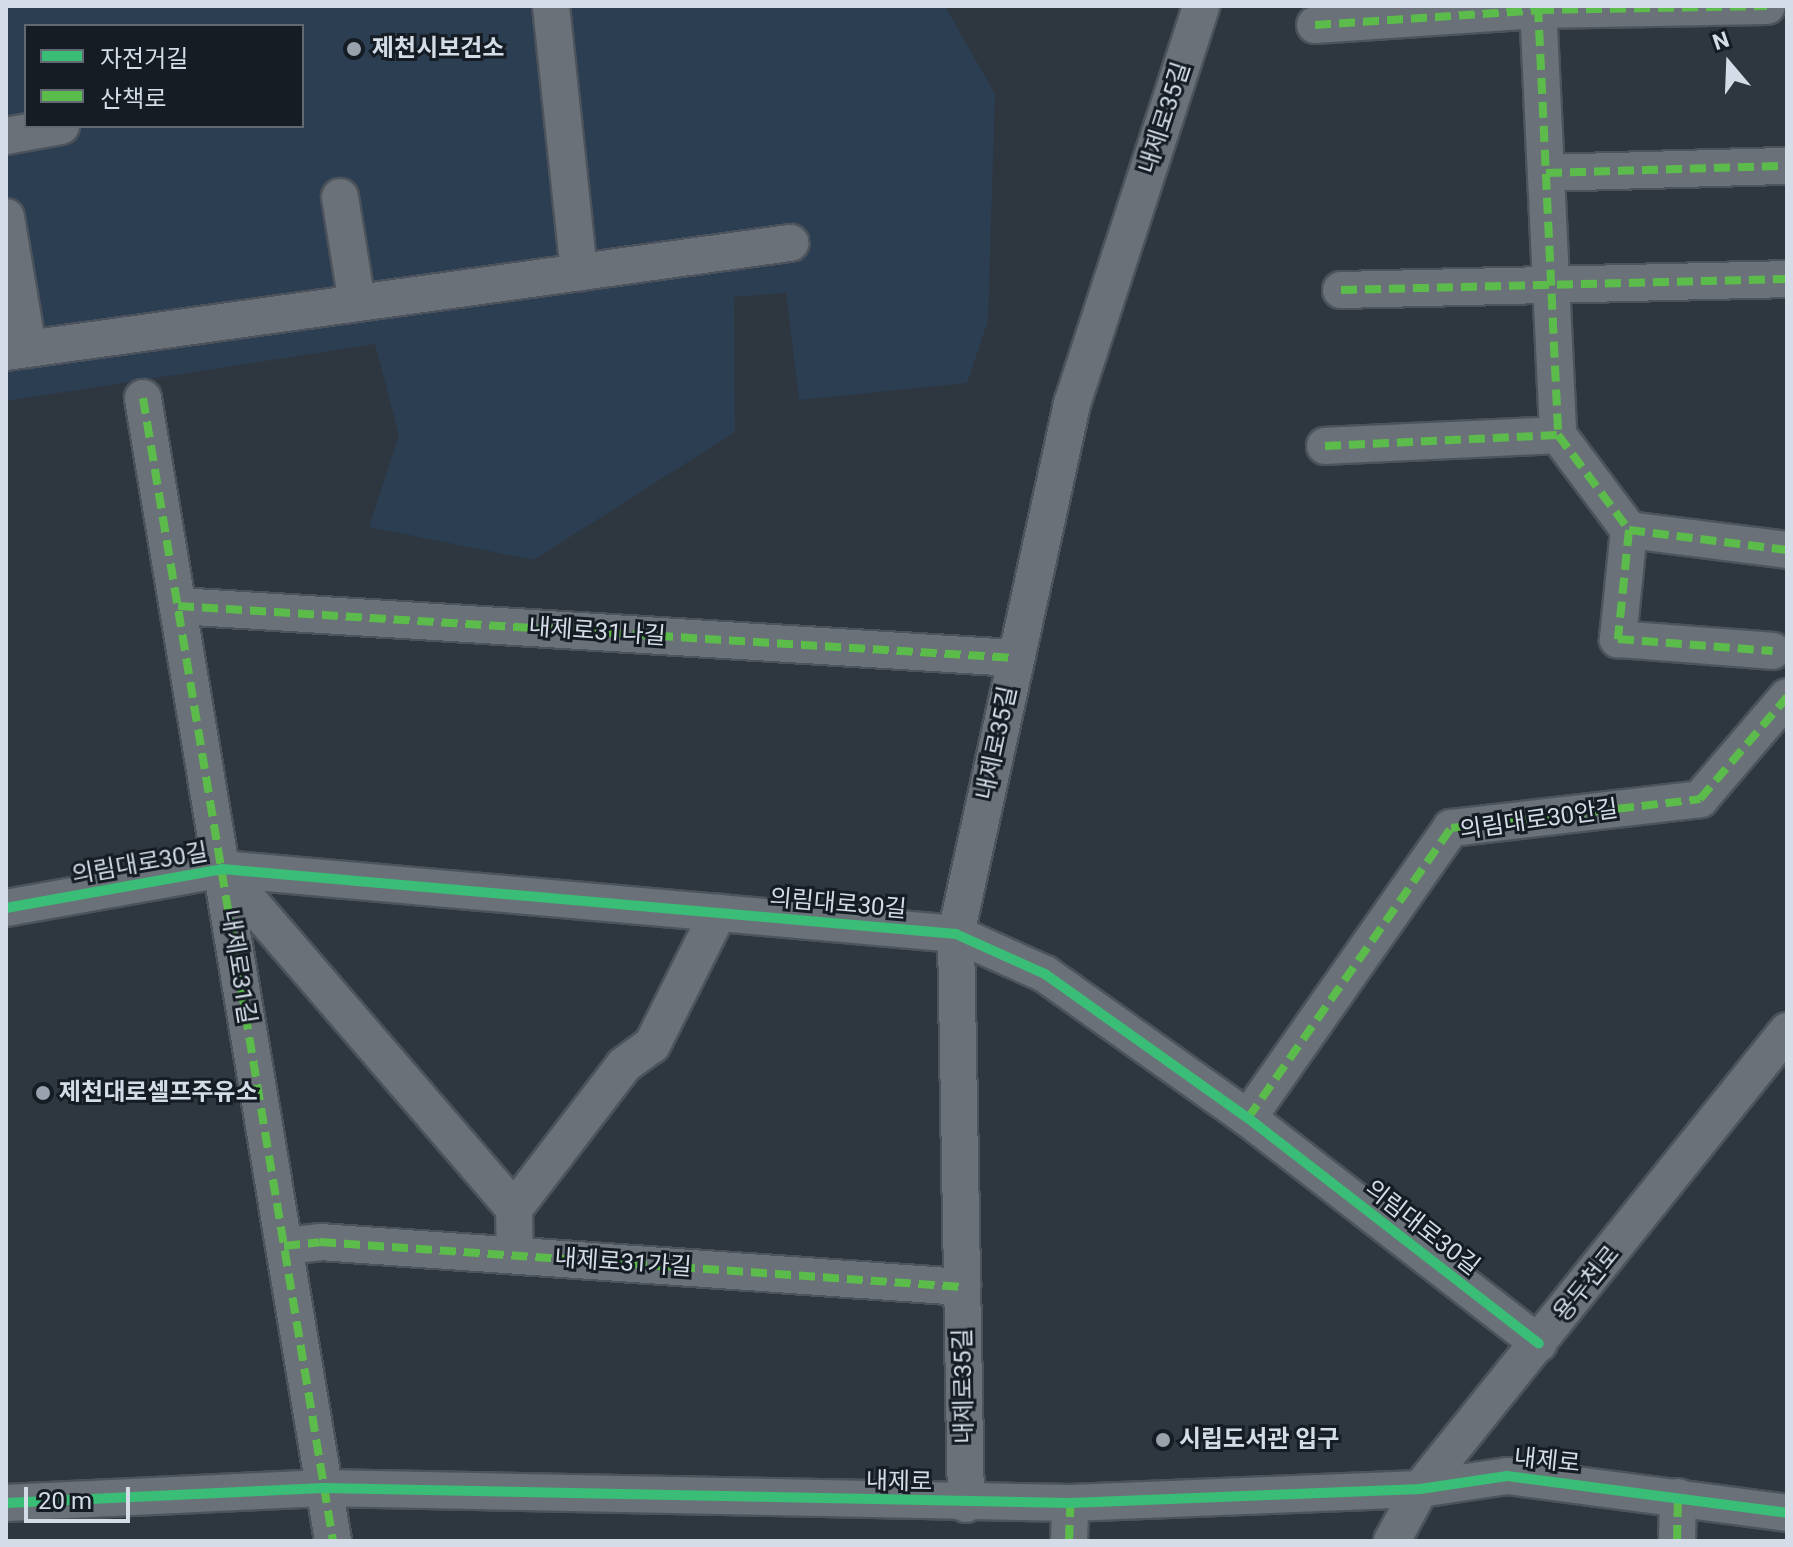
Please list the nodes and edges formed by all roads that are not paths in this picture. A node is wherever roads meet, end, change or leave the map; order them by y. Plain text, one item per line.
1 (551, 6) edge
2 (1201, 6) edge
3 (1767, 6) edge
4 (1538, 8) edge
5 (1315, 25) dead end
6 (50, 128) edge
7 (6, 136) edge
8 (1787, 166) edge
9 (1546, 173) junction
10 (340, 197) dead end
11 (6, 217) edge
12 (790, 243) dead end
13 (579, 273) junction
14 (1787, 279) edge
15 (1551, 283) junction
16 (1341, 290) dead end
17 (357, 303) junction
18 (17, 350) edge
19 (143, 398) dead end
20 (1558, 435) junction
21 (1325, 446) dead end
22 (1629, 530) junction
23 (1787, 550) edge
24 (178, 606) junction
25 (1773, 651) dead end
26 (1015, 658) junction
27 (1787, 697) edge
28 (222, 869) junction
29 (6, 908) edge
30 (718, 913) junction
31 (956, 934) junction
32 (1787, 1031) edge
33 (1248, 1118) junction
34 (514, 1209) junction
35 (284, 1246) junction
36 (515, 1255) junction
37 (962, 1287) junction
38 (1539, 1344) junction
39 (324, 1488) junction
40 (1420, 1489) junction
41 (1678, 1497) junction
42 (6, 1503) edge
43 (1070, 1503) junction
44 (966, 1504) junction
45 (1787, 1513) edge
46 (333, 1541) edge
47 (1069, 1541) edge
48 (1392, 1541) edge
49 (1677, 1541) edge

1 - 13 street
2 - 26 street, 내제로35길
3 - 4 street
4 - 5 street
4 - 9 street
6 - 7 street
8 - 9 street
9 - 15 street
10 - 17 street
11 - 18 street
12 - 13 street
13 - 17 street
14 - 15 street
15 - 16 street
15 - 20 street
17 - 18 street
19 - 24 street, 내제로31길
20 - 21 street
20 - 22 street
22 - 23 street
22 - 25 street
24 - 26 street, 내제로31나길
24 - 28 street, 내제로31길
26 - 31 street, 내제로35길
27 - 33 street, 의림대로30안길
28 - 29 street, 의림대로30길
28 - 30 street, 의림대로30길
28 - 34 street
28 - 35 street, 내제로31길
30 - 31 street, 의림대로30길
30 - 34 street
31 - 33 street, 의림대로30길
31 - 37 street, 내제로35길
32 - 38 street, 용두천로
33 - 38 street, 의림대로30길
34 - 36 street
35 - 36 street, 내제로31가길
35 - 39 street, 내제로31길
36 - 37 street, 내제로31가길
37 - 44 street, 내제로35길
38 - 40 street, 용두천로
39 - 42 street, 내제로
39 - 44 street, 내제로
39 - 46 street, 내제로31길
40 - 41 street, 내제로
40 - 43 street, 내제로
40 - 48 street, 용두천로
41 - 45 street, 내제로
41 - 49 street
43 - 44 street, 내제로
43 - 47 street

